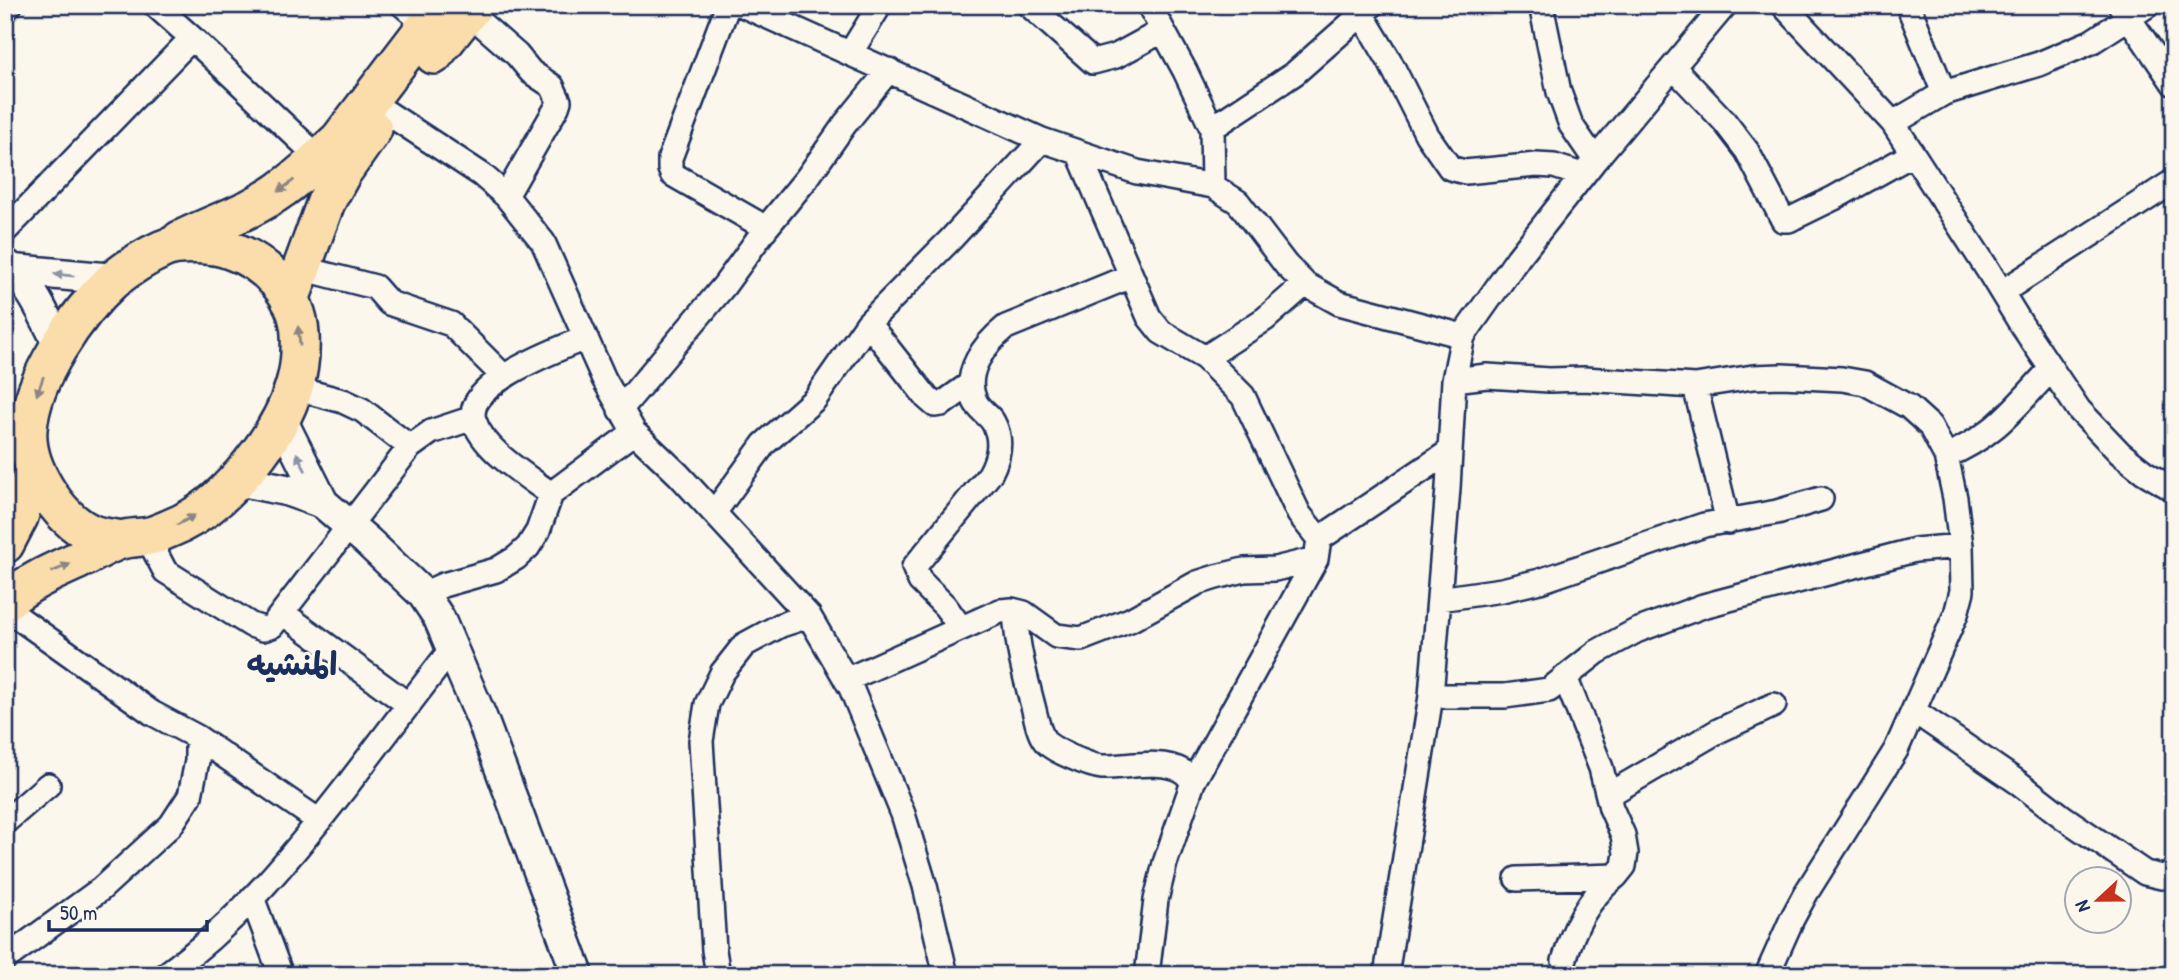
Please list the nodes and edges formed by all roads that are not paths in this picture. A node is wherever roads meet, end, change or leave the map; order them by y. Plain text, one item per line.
1 (9, 5) edge
2 (155, 5) edge
3 (727, 5) edge
4 (742, 5) edge
5 (880, 5) edge
6 (1028, 5) edge
7 (1149, 5) edge
8 (1541, 5) edge
9 (1725, 5) edge
10 (1783, 5) edge
11 (1908, 5) edge
12 (2148, 5) edge
13 (5, 10) edge
14 (1367, 10) edge
15 (443, 11) edge
16 (2124, 12) edge
17 (1162, 31) junction
18 (192, 38) junction
19 (851, 52) junction
20 (1674, 67) junction
21 (889, 70) junction
22 (2174, 84) edge
23 (1944, 93) junction
24 (386, 112) junction
25 (1893, 123) junction
26 (1212, 128) junction
27 (1042, 140) junction
28 (1079, 153) junction
29 (1913, 154) junction
30 (319, 158) junction
31 (1588, 168) junction
32 (2174, 181) edge
33 (1213, 186) junction
34 (506, 196) junction
35 (766, 228) junction
36 (5, 231) edge
37 (165, 248) junction
38 (10, 267) edge
39 (1131, 276) junction
40 (114, 279) junction
41 (296, 284) junction
42 (1306, 284) junction
43 (2001, 292) junction
44 (868, 323) junction
45 (1463, 336) junction
46 (585, 338) junction
47 (60, 347) junction
48 (1205, 358) junction
49 (2051, 369) junction
50 (504, 377) junction
51 (1454, 380) junction
52 (970, 384) junction
53 (1695, 386) junction
54 (288, 403) junction
55 (620, 410) junction
56 (473, 418) junction
57 (16, 425) edge
58 (634, 432) junction
59 (410, 447) junction
60 (1449, 452) junction
61 (1946, 456) junction
62 (34, 468) junction
63 (237, 480) junction
64 (2174, 490) edge
65 (551, 494) junction
66 (1821, 499) dead end
67 (323, 503) junction
68 (714, 513) junction
69 (1728, 522) junction
70 (349, 525) junction
71 (137, 538) junction
72 (5, 544) edge
73 (1961, 546) junction
74 (1318, 549) junction
75 (423, 594) junction
76 (1439, 599) junction
77 (5, 602) edge
78 (5, 608) edge
79 (1015, 611) junction
80 (284, 614) junction
81 (809, 616) junction
82 (961, 628) junction
83 (453, 647) junction
84 (1565, 677) junction
85 (846, 680) junction
86 (1431, 696) junction
87 (409, 705) junction
88 (1774, 705) dead end
89 (1914, 711) junction
90 (197, 737) junction
91 (1193, 782) junction
92 (48, 785) dead end
93 (1608, 795) junction
94 (319, 821) junction
95 (5, 822) edge
96 (2174, 874) edge
97 (1616, 876) junction
98 (1517, 879) dead end
99 (253, 900) junction
100 (5, 959) edge
101 (1564, 961) dead end
102 (165, 975) edge
103 (281, 975) edge
104 (578, 975) edge
105 (718, 975) edge
106 (947, 975) edge
107 (1147, 975) edge
108 (1386, 975) edge
109 (1766, 975) edge

1 - 13 street
2 - 18 street
3 - 35 street
4 - 19 street
5 - 19 street
6 - 17 street
7 - 17 street
8 - 31 street
9 - 20 street
10 - 25 street
11 - 23 street
12 - 16 street
14 - 26 street
14 - 31 street
15 - 24 main road
15 - 30 main road
15 - 34 street
16 - 22 street
16 - 23 street
17 - 26 street
18 - 30 street
18 - 36 street
19 - 21 street
20 - 29 street
20 - 31 street
21 - 27 street
21 - 35 street
23 - 25 street
24 - 34 street
24 - 41 main road
25 - 29 street
26 - 33 street
27 - 28 street
27 - 44 street
28 - 33 street
28 - 39 street
29 - 43 street
30 -> 37 main road
31 - 45 street
32 - 43 street
33 - 42 street
34 - 46 street
35 - 55 street
37 - 40 main road
37 - 41 main road
40 -> 38 street
38 - 47 street
39 - 48 street
39 - 52 street
40 - 47 main road
41 - 50 street
54 -> 41 main road
42 - 45 street
42 - 48 street
43 - 49 street
44 - 52 street
44 - 68 street
45 - 51 street
46 - 50 street
46 - 55 street
47 -> 57 main road
48 - 74 street
49 - 61 street
49 - 64 street
50 - 56 street
51 - 53 street
51 - 60 street
52 - 82 street
53 - 61 street
53 - 69 street
54 - 59 street
54 - 63 main road
67 -> 54 street
55 - 58 street
56 - 59 street
56 - 65 street
57 - 62 main road
58 - 65 street
58 - 68 street
59 - 70 street
60 - 74 street
60 - 76 street
61 - 73 street
62 - 71 main road
62 - 72 main road
63 - 67 street
71 -> 63 main road
65 - 75 street
66 - 69 street
67 - 70 street
68 - 81 street
69 - 76 street
70 - 75 street
70 - 80 street
77 -> 71 main road
71 - 80 street
73 - 84 street
73 - 89 street
74 - 79 street
74 - 91 street
75 - 83 street
76 - 86 street
78 - 90 street
79 - 82 street
79 - 91 street
80 - 87 street
81 - 85 street
81 - 105 street
82 - 85 street
83 - 87 street
83 - 104 street
84 - 86 street
84 - 93 street
85 - 106 street
86 - 108 street
87 - 94 street
88 - 93 street
89 - 96 street
89 - 109 street
90 - 94 street
90 - 100 street
91 - 107 street
92 - 95 street
93 - 97 street
94 - 99 street
97 - 98 street
97 - 101 street
99 - 102 street
99 - 103 street

